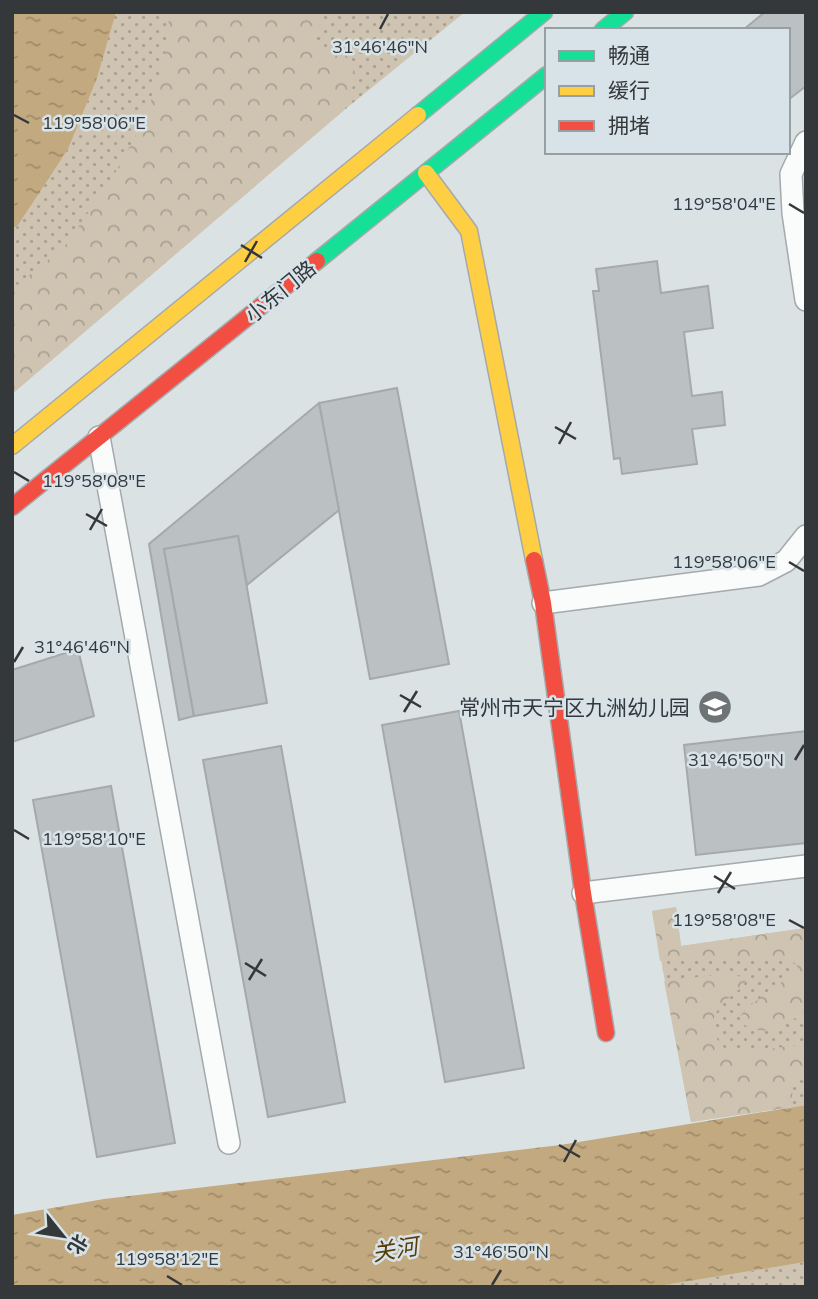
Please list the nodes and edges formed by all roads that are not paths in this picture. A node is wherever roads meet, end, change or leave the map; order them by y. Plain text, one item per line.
1 (544, 12) edge
2 (625, 12) edge
3 (605, 28) edge
4 (545, 77) edge
5 (806, 142) edge
6 (426, 173) junction
7 (806, 300) edge
8 (99, 437) junction
9 (12, 446) edge
10 (12, 506) edge
11 (806, 536) edge
12 (542, 603) junction
13 (806, 866) edge
14 (583, 893) junction
15 (606, 1033) dead end
16 (229, 1143) dead end

1 - 9 main road
2 - 3 main road
4 - 6 main road, 小东门路
5 - 7 lane
6 - 8 main road, 小东门路
6 - 12 main road
8 - 10 main road, 小东门路
8 - 16 lane
11 - 12 lane
12 - 14 main road
13 - 14 lane
14 - 15 main road

